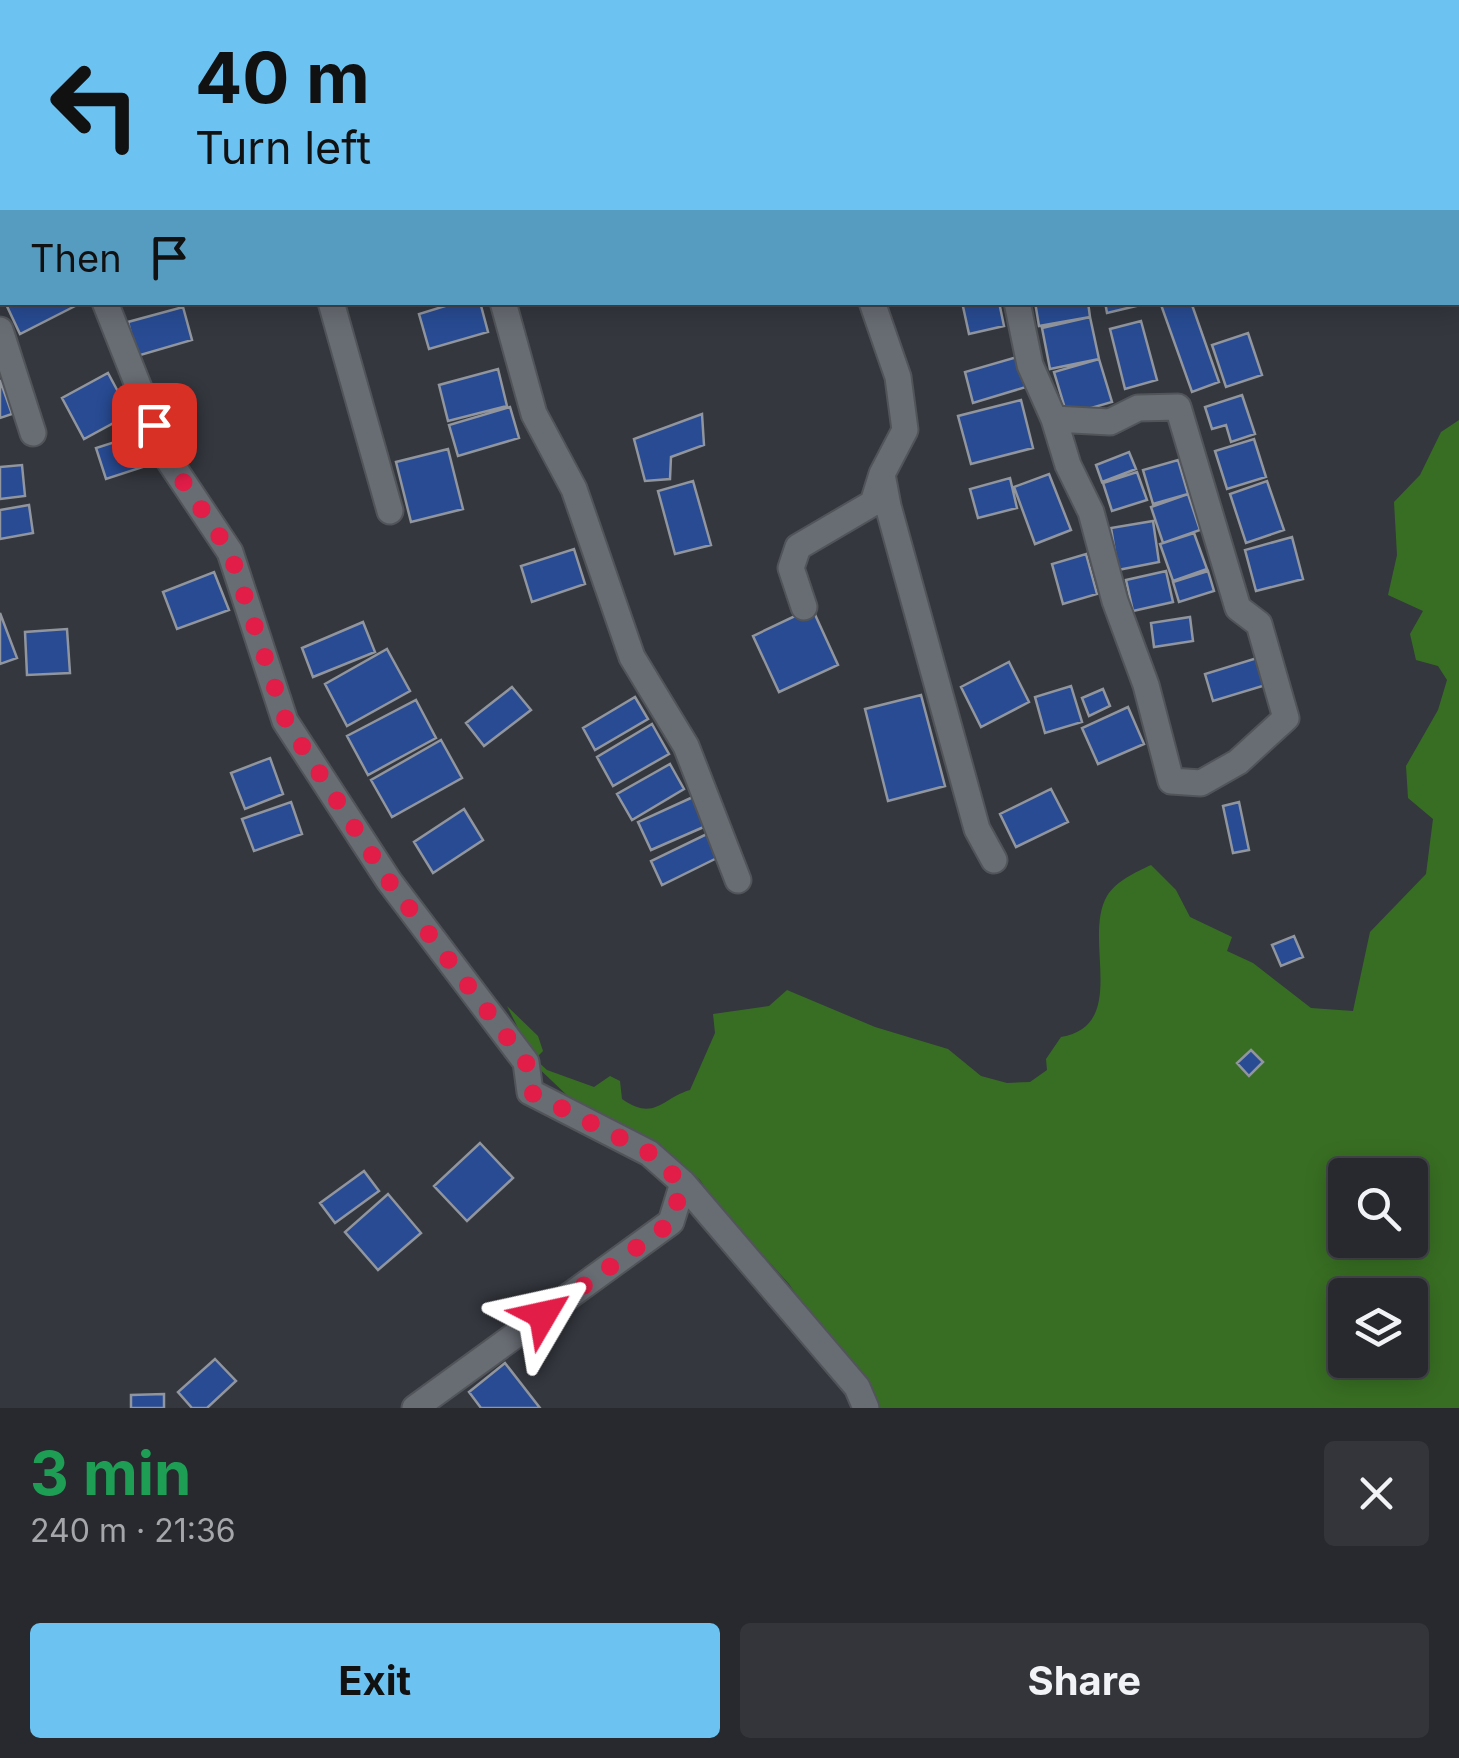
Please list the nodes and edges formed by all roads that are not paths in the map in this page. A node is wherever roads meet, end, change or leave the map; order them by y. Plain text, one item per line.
1 (106, 305) edge
2 (332, 305) edge
3 (504, 305) edge
4 (873, 305) edge
5 (1018, 305) edge
6 (0, 330) edge
7 (1054, 419) junction
8 (32, 433) dead end
9 (882, 474) junction
10 (390, 511) dead end
11 (804, 607) dead end
12 (994, 860) dead end
13 (738, 880) dead end
14 (682, 1183) junction
15 (415, 1408) edge
16 (866, 1408) edge

1 - 14 street
2 - 10 street
3 - 13 street
4 - 9 street
5 - 7 street
6 - 8 street
7 - 7 street
9 - 11 street
9 - 12 street
14 - 15 street
14 - 16 street

